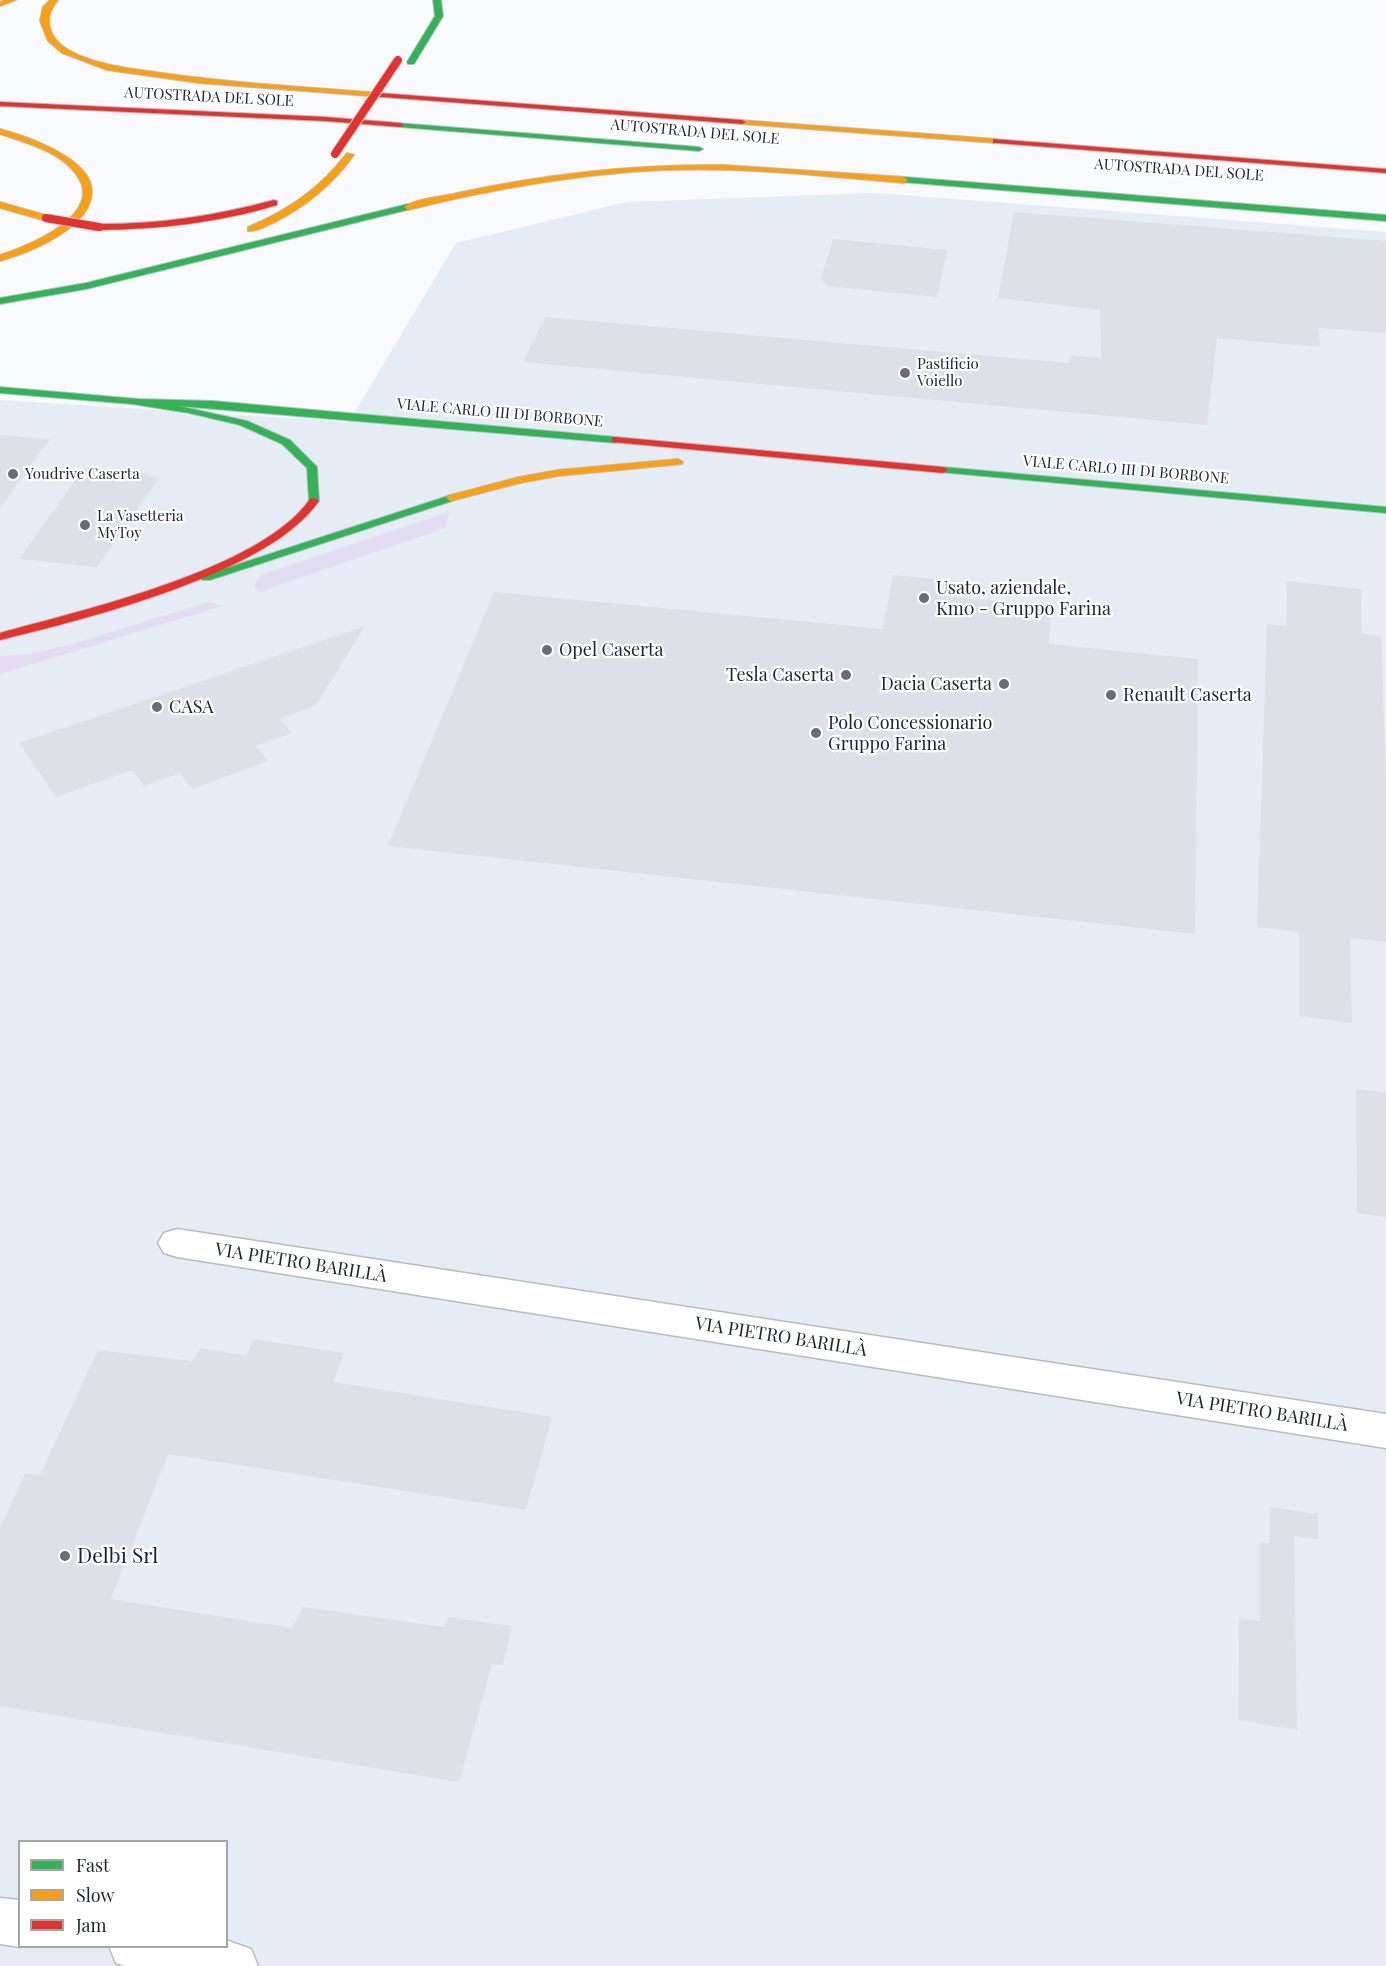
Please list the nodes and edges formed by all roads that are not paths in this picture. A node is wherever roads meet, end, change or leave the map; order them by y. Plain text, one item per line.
1 (12, 0) edge
2 (54, 0) edge
3 (437, 0) edge
4 (0, 4) edge
5 (423, 11) dead end
6 (405, 61) junction
7 (193, 99) dead end
8 (0, 104) edge
9 (474, 117) dead end
10 (567, 123) dead end
11 (0, 131) edge
12 (708, 149) dead end
13 (1386, 171) edge
14 (1386, 185) edge
15 (0, 205) edge
16 (1386, 218) edge
17 (236, 233) dead end
18 (0, 258) edge
19 (0, 301) edge
20 (0, 390) edge
21 (134, 400) junction
22 (862, 463) junction
23 (1386, 510) edge
24 (186, 583) junction
25 (0, 637) edge
26 (177, 1243) dead end
27 (1386, 1431) edge
28 (0, 1921) edge
29 (18, 1924) edge
30 (139, 1948) edge
31 (234, 1966) edge

1 - 4 main road
2 - 13 main road
3 - 6 main road
5 - 6 main road
6 - 15 main road, bridge
6 - 17 main road
7 - 9 main road, AUTOSTRADA DEL SOLE
8 - 12 main road, AUTOSTRADA DEL SOLE
10 - 14 main road, AUTOSTRADA DEL SOLE
11 - 18 main road
16 - 19 main road
20 - 21 main road
21 - 22 main road, VIALE CARLO III DI BORBONE
21 - 24 main road
22 - 23 main road, VIALE CARLO III DI BORBONE
22 - 24 main road, VIALE CARLO III DI BORBONE
24 - 25 main road
26 - 27 street, VIA PIETRO BARILLÀ
28 - 29 street
30 - 31 street

